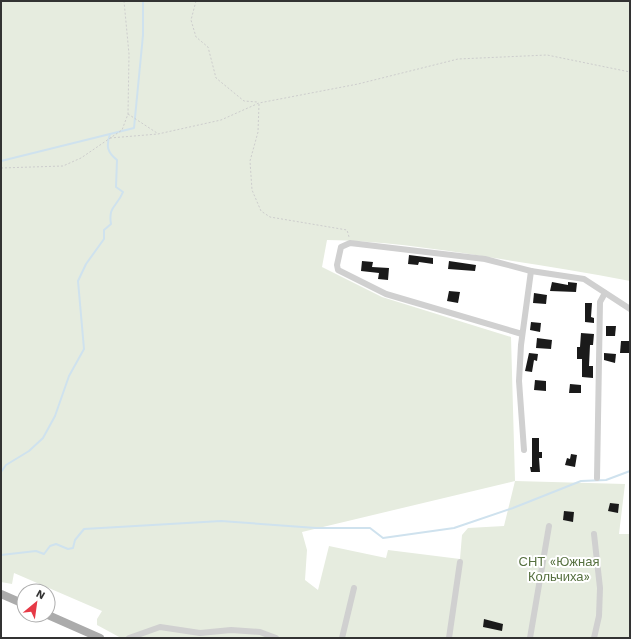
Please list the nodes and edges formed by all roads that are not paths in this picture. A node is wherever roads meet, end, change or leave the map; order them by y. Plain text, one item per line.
1 (531, 271) junction
2 (604, 293) junction
3 (630, 309) edge
4 (522, 334) junction
5 (524, 450) dead end
6 (598, 478) dead end
7 (549, 526) dead end
8 (594, 534) dead end
9 (460, 562) dead end
10 (354, 588) dead end
11 (1, 594) edge
12 (16, 601) edge
13 (56, 619) edge
14 (100, 638) edge
15 (129, 638) edge
16 (276, 638) edge
17 (342, 638) edge
18 (449, 638) edge
19 (530, 638) edge
20 (594, 638) edge

1 - 2 lane
1 - 4 lane
1 - 4 lane
2 - 3 lane
2 - 6 lane
4 - 5 lane
7 - 19 lane
8 - 20 lane
9 - 18 lane
10 - 17 lane
11 - 12 main road
13 - 14 main road
15 - 16 lane

